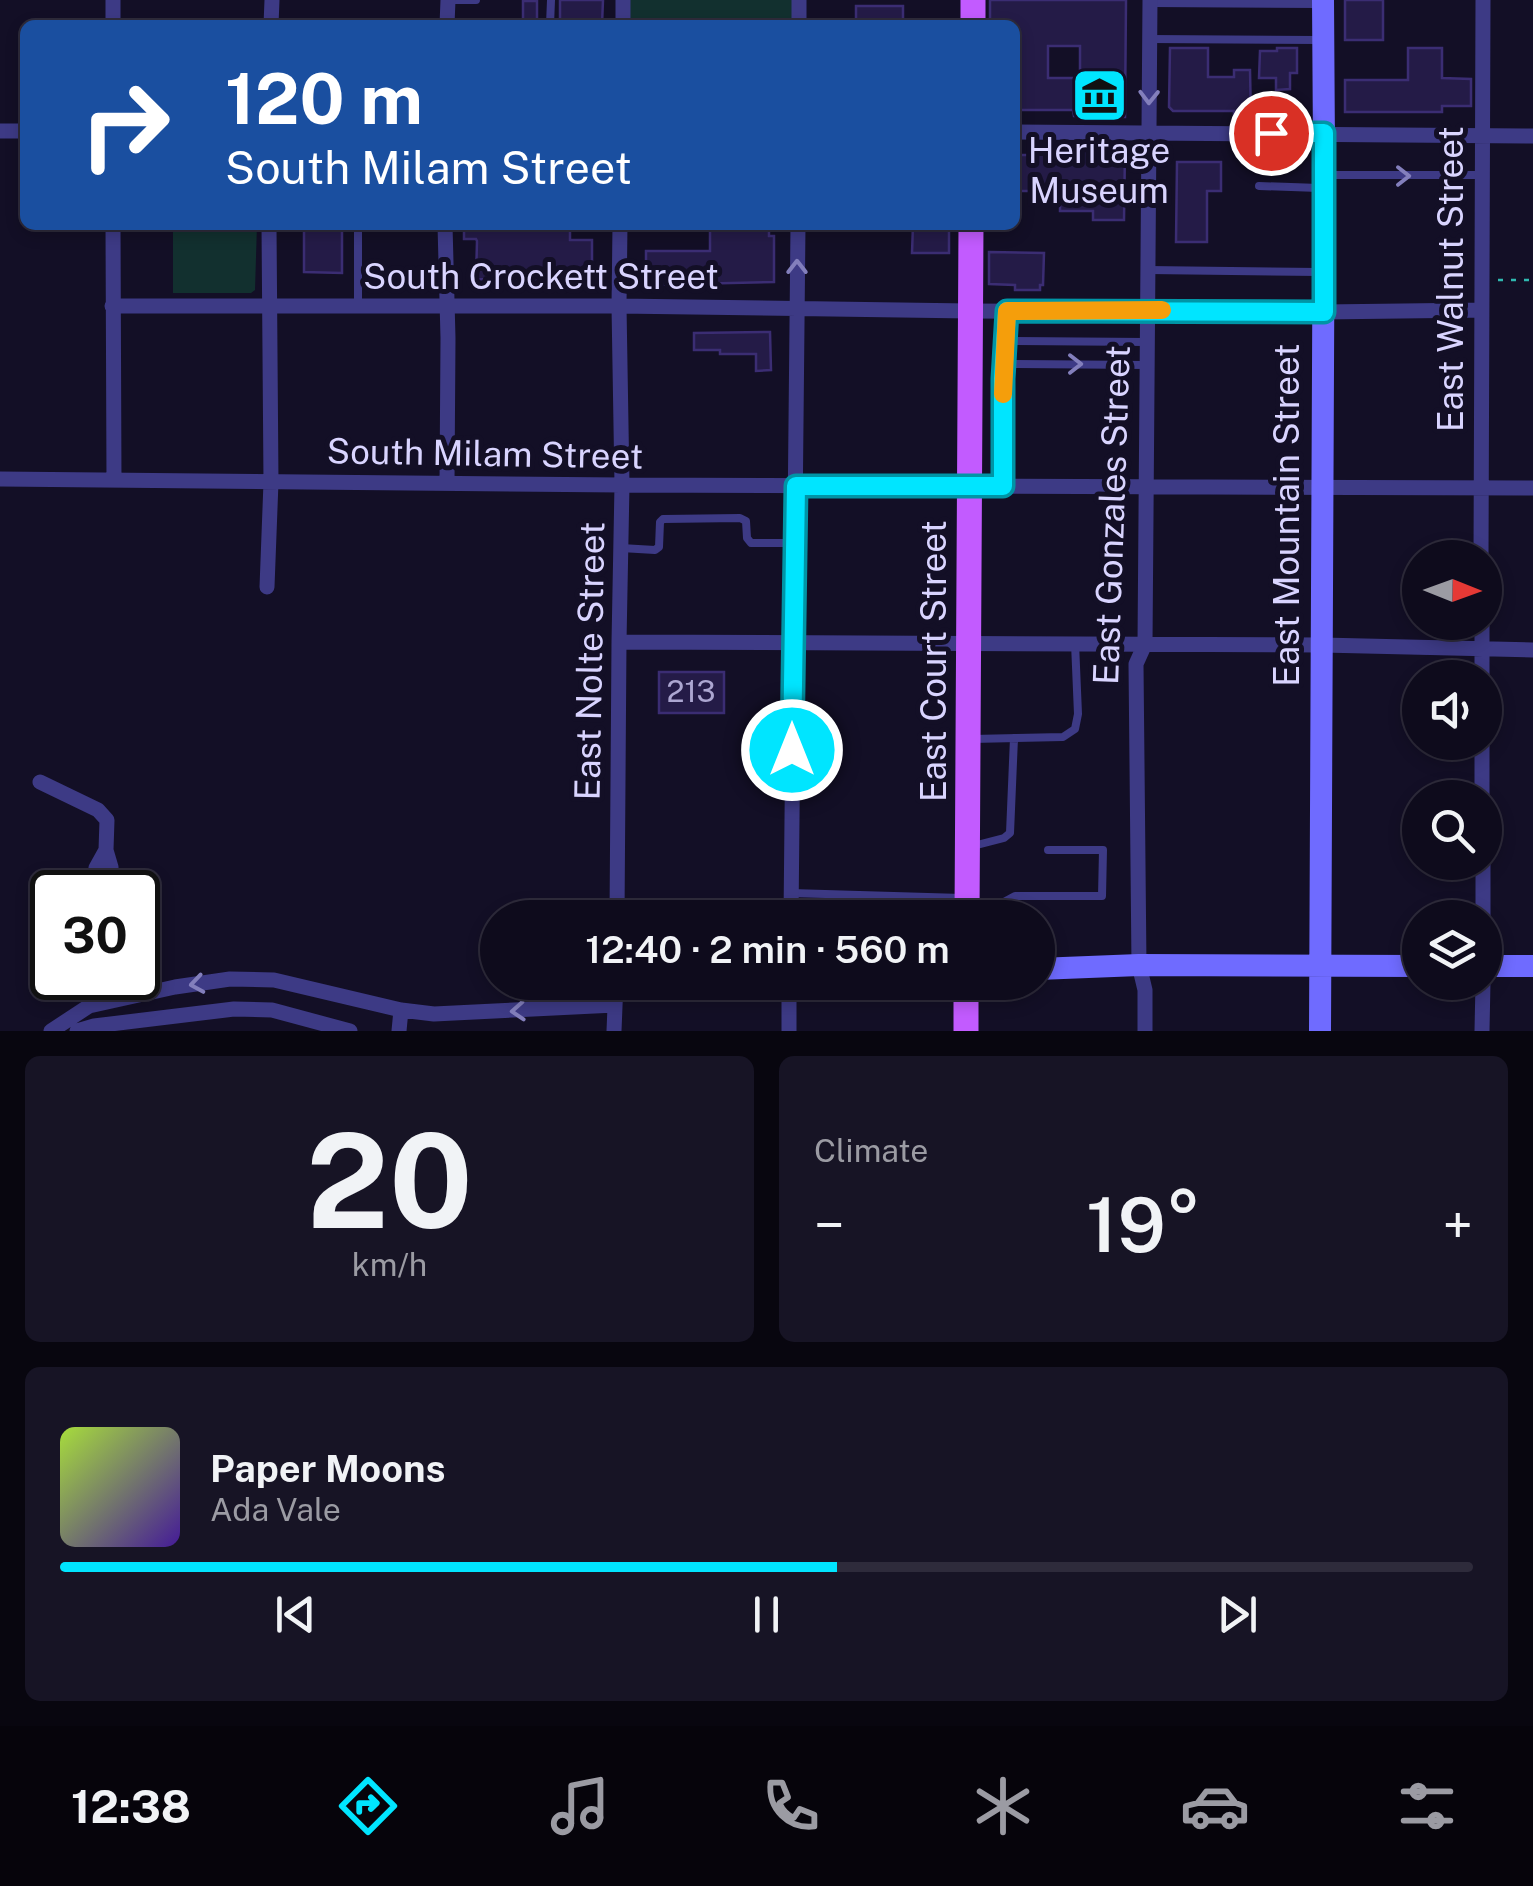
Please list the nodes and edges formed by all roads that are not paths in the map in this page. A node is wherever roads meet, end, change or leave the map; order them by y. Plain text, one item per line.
1 (448, 0) edge
2 (476, 0) edge
3 (1483, 0) edge
4 (1150, 1) edge
5 (1323, 2) edge
6 (1149, 40) junction
7 (1323, 40) junction
8 (1020, 132) edge
9 (1149, 133) junction
10 (1324, 133) junction
11 (1482, 134) junction
12 (1533, 136) edge
13 (1482, 175) junction
14 (1324, 182) junction
15 (1259, 186) dead end
16 (113, 230) edge
17 (268, 230) edge
18 (358, 230) edge
19 (446, 230) edge
20 (620, 230) edge
21 (798, 230) edge
22 (971, 230) edge
23 (1148, 270) junction
24 (1324, 272) junction
25 (112, 306) junction
26 (268, 306) junction
27 (619, 306) junction
28 (358, 307) junction
29 (446, 307) junction
30 (797, 310) junction
31 (1147, 310) junction
32 (1481, 310) junction
33 (970, 311) junction
34 (1007, 311) junction
35 (1324, 312) junction
36 (1005, 340) junction
37 (1147, 342) junction
38 (1004, 364) junction
39 (1147, 365) junction
40 (0, 478) edge
41 (114, 480) junction
42 (271, 482) junction
43 (448, 483) junction
44 (1146, 485) junction
45 (622, 486) junction
46 (796, 486) junction
47 (1003, 486) junction
48 (970, 487) junction
49 (1321, 487) junction
50 (1480, 487) junction
51 (1533, 488) edge
52 (1481, 540) edge
53 (795, 543) junction
54 (621, 548) junction
55 (267, 586) dead end
56 (1482, 640) edge
57 (618, 642) junction
58 (792, 642) junction
59 (968, 642) junction
60 (1075, 643) junction
61 (1145, 644) junction
62 (1322, 645) junction
63 (1482, 650) junction
64 (1533, 650) edge
65 (1482, 660) edge
66 (1014, 738) junction
67 (968, 739) junction
68 (40, 782) dead end
69 (967, 847) junction
70 (106, 850) junction
71 (1048, 850) dead end
72 (96, 870) edge
73 (111, 870) edge
74 (792, 893) junction
75 (617, 900) edge
76 (792, 900) edge
77 (874, 900) edge
78 (967, 900) edge
79 (1008, 900) edge
80 (1138, 965) junction
81 (1320, 966) junction
82 (1402, 966) edge
83 (1502, 966) edge
84 (1533, 966) edge
85 (1055, 968) edge
86 (160, 992) edge
87 (93, 1000) edge
88 (115, 1000) edge
89 (615, 1000) edge
90 (789, 1000) edge
91 (966, 1000) edge
92 (1483, 1000) edge
93 (615, 1005) junction
94 (89, 1006) junction
95 (401, 1010) junction
96 (51, 1031) edge
97 (77, 1031) edge
98 (350, 1031) edge
99 (399, 1031) edge
100 (614, 1031) edge
101 (789, 1031) edge
102 (966, 1031) edge
103 (1146, 1031) edge
104 (1320, 1031) edge
105 (1482, 1031) edge

1 - 2 lane
3 - 11 street, East Walnut Street
4 - 5 lane
4 - 6 street, East Gonzales Street
5 - 7 street, East Mountain Street
6 - 7 lane
6 -> 9 street, East Gonzales Street
7 - 10 street, East Mountain Street
8 - 9 street
9 - 10 street
9 - 23 street, East Gonzales Street
10 - 11 street
10 - 14 street, East Mountain Street
11 - 12 street
11 - 13 street, East Walnut Street
14 -> 13 lane
13 - 32 street, East Walnut Street
14 - 15 lane
14 - 24 street, East Mountain Street
16 - 25 street
17 - 26 street
18 - 28 lane
19 - 29 street
20 - 27 street, East Nolte Street
30 -> 21 street
22 - 33 main road, East Court Street
23 - 24 lane
23 - 31 street, East Gonzales Street
24 - 35 street, East Mountain Street
25 - 26 street, South Crockett Street
25 - 41 street
26 - 28 street, South Crockett Street
26 - 42 street
27 - 29 street, South Crockett Street
27 - 30 street, South Crockett Street
27 - 45 street, East Nolte Street
28 - 29 street, South Crockett Street
29 - 43 street
30 - 33 street, South Crockett Street
30 - 46 street
31 - 34 street, South Crockett Street
31 - 35 street, South Crockett Street
31 - 37 street, East Gonzales Street
32 - 35 street, South Crockett Street
32 - 50 street, East Walnut Street
33 - 34 street, South Crockett Street
33 - 48 main road, East Court Street
34 - 36 lane
35 - 49 street, East Mountain Street
36 - 37 lane
36 - 38 lane
37 - 39 street, East Gonzales Street
38 -> 39 lane
38 - 47 lane
39 - 44 street, East Gonzales Street
40 - 41 street, South Milam Street
41 - 42 street, South Milam Street
42 - 43 street, South Milam Street
42 - 55 street
43 - 45 street, South Milam Street
44 - 47 street, South Milam Street
44 - 49 street, South Milam Street
44 - 61 street, East Gonzales Street
45 - 46 street, South Milam Street
45 - 54 street, East Nolte Street
46 - 48 street, South Milam Street
46 - 53 street
47 - 48 street, South Milam Street
48 - 59 main road, East Court Street
49 - 50 street, South Milam Street
49 - 62 street, East Mountain Street
50 - 51 street, South Milam Street
50 - 52 street, East Walnut Street
53 - 54 lane
53 - 58 street
54 - 57 street, East Nolte Street
56 - 63 street
57 - 58 street
57 - 75 street, East Nolte Street
58 - 59 street
58 - 74 street
59 - 60 street
59 - 67 main road, East Court Street
60 - 61 street
60 - 66 lane
61 - 62 street
61 - 80 street, East Gonzales Street
62 - 63 street
62 - 81 street, East Mountain Street
63 - 64 street
63 - 65 street
66 - 67 lane
66 - 69 lane
67 - 69 main road, East Court Street
68 - 70 street
69 - 78 main road, East Court Street
70 - 72 street
70 - 73 street
71 - 79 lane
74 - 76 street
74 - 77 lane
80 - 81 street
80 - 85 street
80 - 103 street, East Gonzales Street
81 - 82 street
81 - 104 street, East Mountain Street
83 - 84 street
95 -> 86 street
87 - 94 street
88 - 94 street
89 - 93 street
90 - 101 street
91 - 102 main road
92 - 105 street
93 -> 95 street
93 - 100 street
94 - 96 street
95 - 99 street
97 - 98 street

